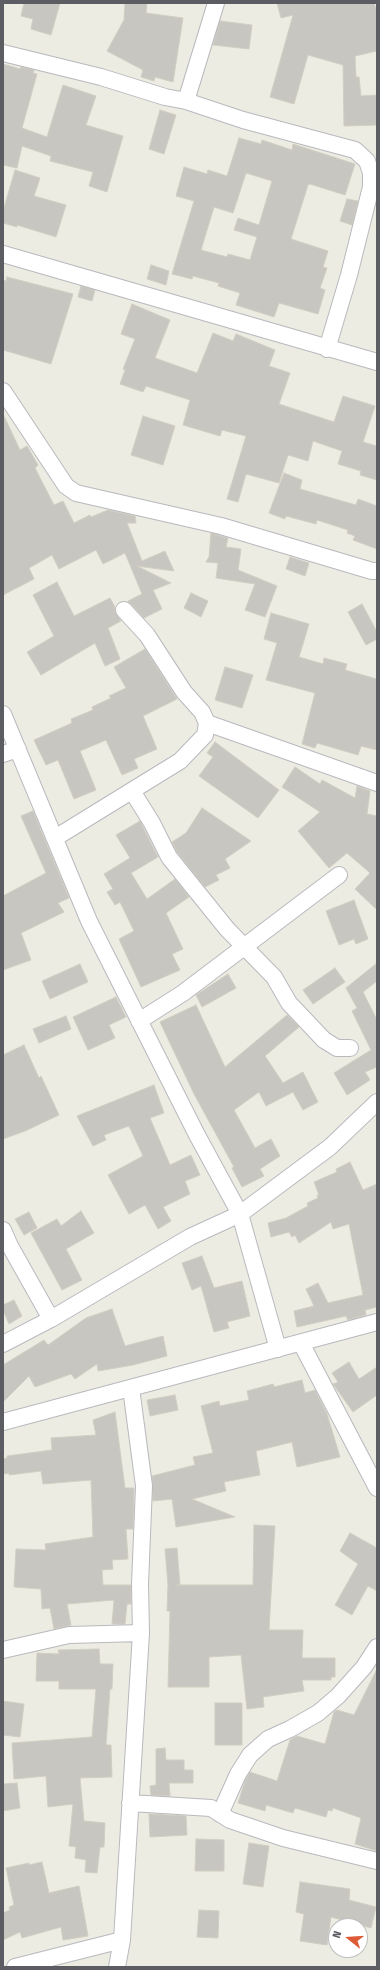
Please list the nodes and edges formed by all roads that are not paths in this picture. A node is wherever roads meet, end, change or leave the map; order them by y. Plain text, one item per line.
1 (216, 3) edge
2 (3, 53) edge
3 (186, 101) junction
4 (3, 254) edge
5 (327, 349) junction
6 (377, 362) edge
7 (3, 391) edge
8 (377, 571) edge
9 (124, 610) dead end
10 (3, 714) edge
11 (207, 723) junction
12 (10, 751) edge
13 (377, 783) edge
14 (132, 791) junction
15 (55, 838) junction
16 (339, 875) dead end
17 (245, 946) junction
18 (139, 1021) junction
19 (350, 1048) dead end
20 (377, 1102) edge
21 (240, 1214) junction
22 (3, 1230) edge
23 (51, 1319) junction
24 (377, 1322) edge
25 (301, 1343) junction
26 (3, 1344) edge
27 (278, 1349) junction
28 (131, 1388) junction
29 (3, 1422) edge
30 (377, 1488) edge
31 (141, 1633) junction
32 (377, 1647) edge
33 (3, 1650) edge
34 (130, 1803) junction
35 (220, 1814) junction
36 (377, 1861) edge
37 (122, 1940) junction
38 (15, 1967) edge
39 (117, 1967) edge

1 - 3 street
2 - 3 street
3 - 5 street
4 - 5 street
5 - 6 street
7 - 8 street
9 - 11 street
10 - 12 street
11 - 13 street
11 - 14 street
12 - 15 street
14 - 15 street
14 - 17 street
15 - 18 street
16 - 17 street
17 - 18 street
17 - 19 street
18 - 21 street
20 - 21 street
21 - 23 street
21 - 27 street
22 - 23 street
23 - 26 street
24 - 25 street
25 - 27 street
25 - 30 street
27 - 28 street
28 - 29 street
28 - 31 street
31 - 33 street
31 - 34 street
32 - 35 street
34 - 35 street
34 - 37 street
35 - 36 street
37 - 38 street
37 - 39 street

